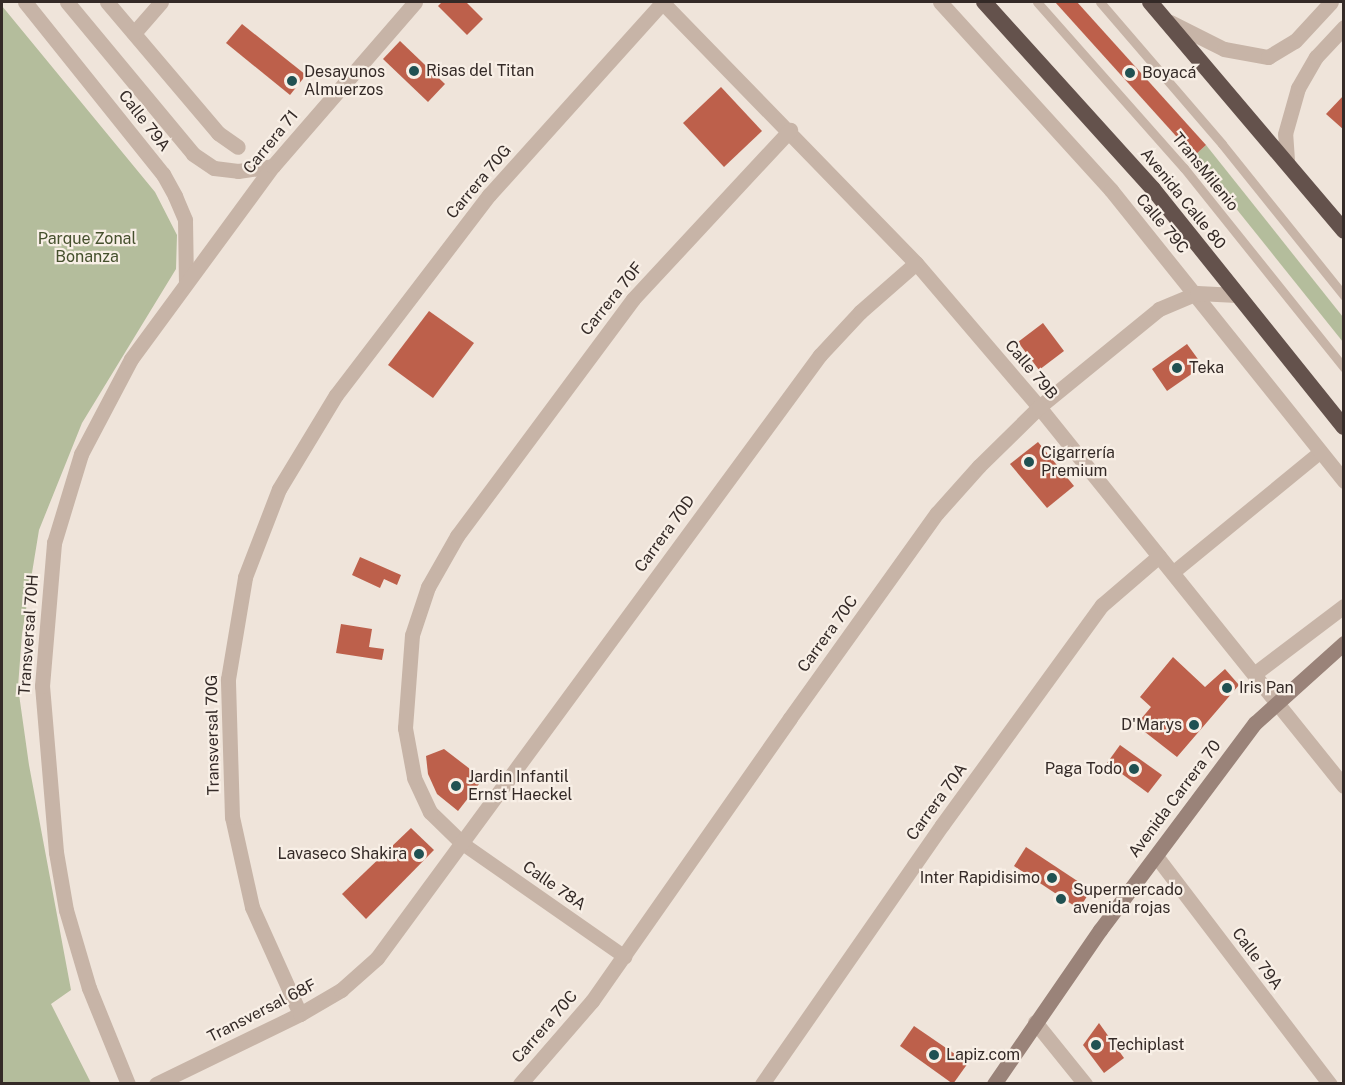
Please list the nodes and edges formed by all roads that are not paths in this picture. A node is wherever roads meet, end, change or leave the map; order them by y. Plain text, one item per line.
1 (25, 2) edge
2 (67, 2) edge
3 (107, 2) edge
4 (161, 2) edge
5 (415, 2) edge
6 (662, 2) edge
7 (940, 2) edge
8 (984, 2) edge
9 (1037, 2) edge
10 (1100, 2) edge
11 (1150, 2) edge
12 (1331, 2) edge
13 (1170, 22) junction
14 (1344, 27) edge
15 (134, 33) junction
16 (790, 130) junction
17 (238, 147) dead end
18 (1287, 160) junction
19 (273, 166) junction
20 (1344, 231) edge
21 (916, 263) junction
22 (186, 283) junction
23 (1197, 293) junction
24 (1237, 295) junction
25 (1344, 296) edge
26 (1344, 368) edge
27 (336, 395) joint
28 (1039, 407) junction
29 (1344, 427) edge
30 (1322, 452) junction
31 (1344, 481) edge
32 (1159, 556) junction
33 (1173, 573) junction
34 (1344, 606) edge
35 (1344, 643) edge
36 (1254, 674) junction
37 (1276, 702) junction
38 (1344, 786) edge
39 (463, 844) junction
40 (1156, 856) junction
41 (625, 957) junction
42 (300, 1014) junction
43 (1035, 1023) junction
44 (128, 1083) edge
45 (156, 1083) edge
46 (520, 1083) edge
47 (762, 1083) edge
48 (994, 1083) edge
49 (1085, 1083) edge
50 (1330, 1083) edge

1 - 22 street, Calle 79A
2 - 19 street, Calle 79A
3 - 15 street
4 - 15 street
5 - 19 street, Carrera 71
6 - 16 street, Calle 79B
6 - 27 street, Carrera 70G
7 - 23 street, Calle 79C
8 - 24 highway, Avenida Calle 80
9 - 26 lane, TransMilenio
10 - 25 lane, TransMilenio
11 - 13 highway
12 - 13 street
13 - 18 highway
14 - 18 street
15 - 17 street
16 - 21 street, Calle 79B
16 - 39 street, Carrera 70F
18 - 20 highway
19 - 22 street, Carrera 71
21 - 28 street, Calle 79B
21 - 39 street, Carrera 70D
22 - 44 street, Transversal 70H
23 - 24 street, Carrera 70C
23 - 28 street, Carrera 70C
23 - 30 street, Calle 79C
24 - 29 highway, Avenida Calle 80
27 - 42 street, Transversal 70G
28 - 32 street, Calle 79B
28 - 41 street, Carrera 70C
30 - 31 street, Calle 79C
30 - 33 street
32 - 33 street, Calle 79B
32 - 47 street, Carrera 70A
33 - 36 street, Calle 79B
34 - 36 street
35 - 37 main road, Avenida Carrera 70
36 - 37 street, Calle 79B
37 - 38 street, Calle 79B
37 - 40 main road, Avenida Carrera 70
39 - 41 street, Calle 78A
39 - 42 street, Transversal 68F
40 - 43 main road, Avenida Carrera 70
40 - 50 street, Calle 79A
41 - 46 street, Carrera 70C
42 - 45 street, Transversal 68F
43 - 48 main road, Avenida Carrera 70
43 - 49 street

